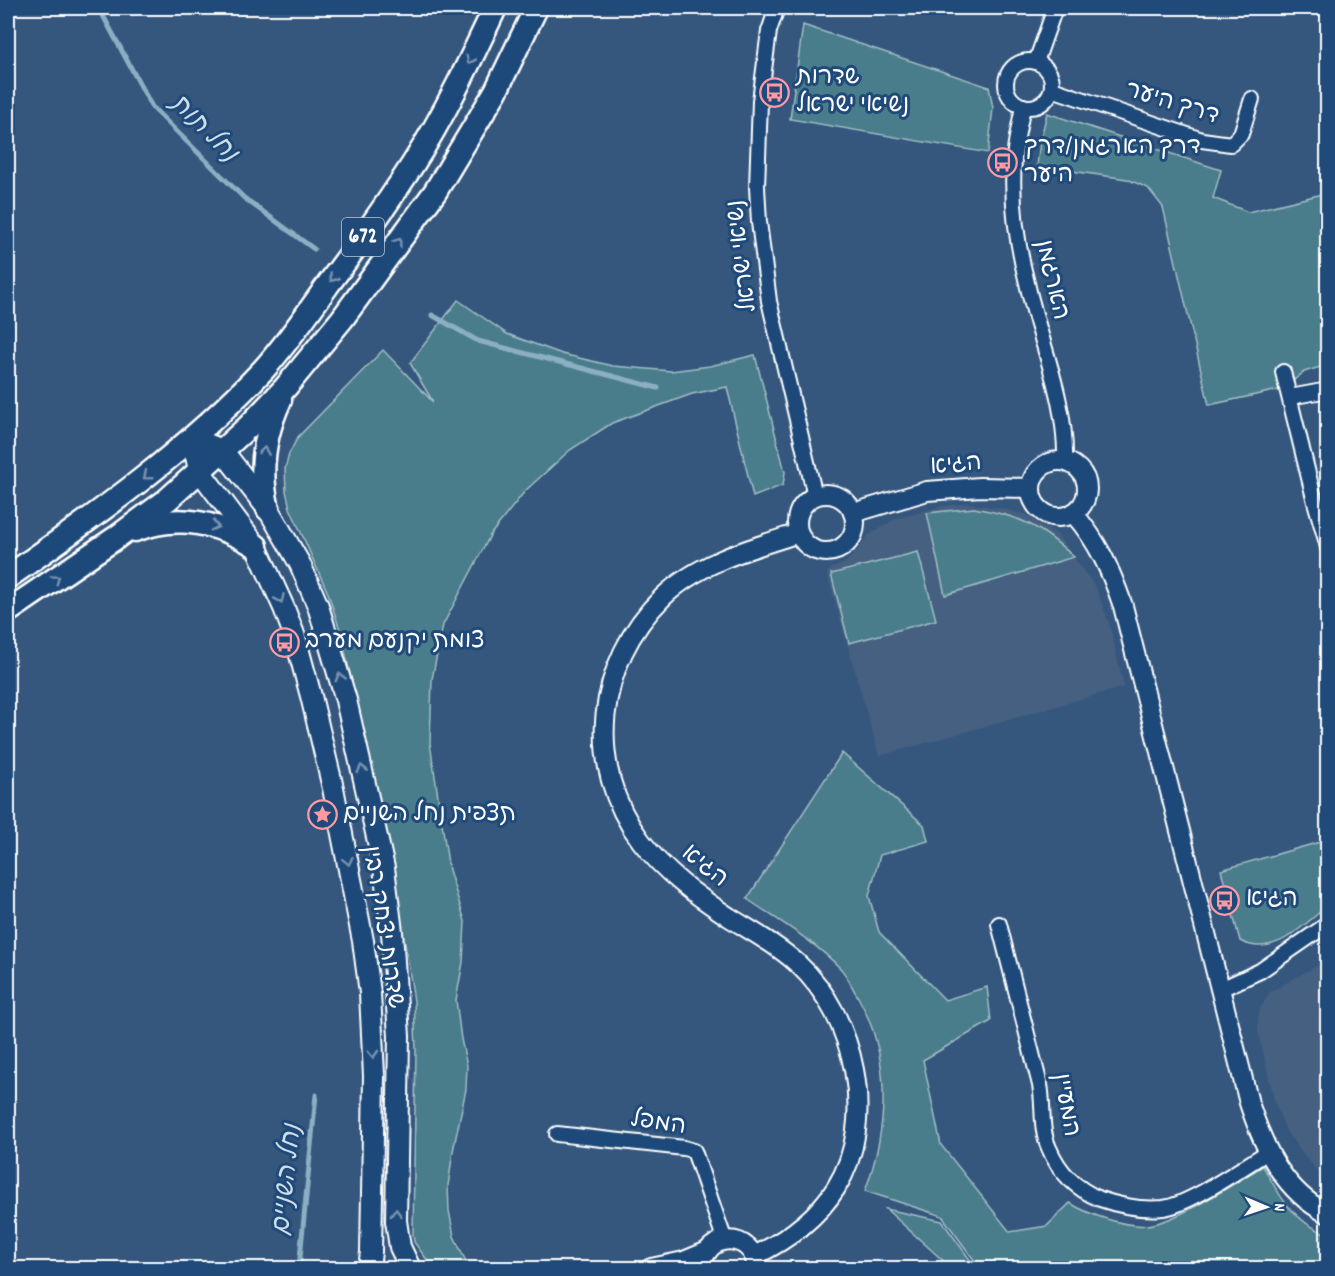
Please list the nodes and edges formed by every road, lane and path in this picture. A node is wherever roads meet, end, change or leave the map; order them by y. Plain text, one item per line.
1 (495, 8) edge
2 (536, 8) edge
3 (777, 8) edge
4 (1055, 8) edge
5 (1036, 62) junction
6 (1052, 89) junction
7 (1252, 99) dead end
8 (1023, 106) junction
9 (1283, 372) dead end
10 (285, 388) junction
11 (1328, 390) edge
12 (1290, 398) junction
13 (192, 438) junction
14 (222, 450) junction
15 (1065, 462) junction
16 (199, 470) junction
17 (1031, 488) junction
18 (815, 496) junction
19 (268, 509) junction
20 (853, 513) junction
21 (1073, 513) junction
22 (799, 534) junction
23 (117, 537) junction
24 (256, 546) junction
25 (1328, 547) edge
26 (8, 577) edge
27 (8, 611) edge
28 (999, 924) dead end
29 (1328, 924) edge
30 (1221, 989) junction
31 (557, 1134) dead end
32 (1268, 1152) junction
33 (1328, 1214) edge
34 (725, 1241) junction
35 (705, 1260) edge
36 (755, 1262) edge
37 (369, 1269) edge
38 (410, 1269) edge
39 (651, 1269) edge

1 -> 13 main road, 672
10 -> 2 main road, 672
3 - 18 street, נשיאי ישראל
4 - 5 street
5 - 6 street
5 - 8 street
6 - 7 street, דרך היער
6 - 8 street
8 - 15 street, הארגמן
9 - 12 street
10 - 14 main road, 672
19 -> 10 main road
11 - 12 street
12 - 25 street
13 - 14 main road
13 - 16 main road, שדרות יצחק רבין
13 -> 26 main road, 672
14 - 16 main road, 672
14 - 19 main road, שדרות יצחק רבין
15 - 17 street
15 - 21 street
16 - 23 main road, 672
16 - 24 main road, שדרות יצחק רבין
17 - 20 street, הגיא
17 - 21 street
18 - 20 street
18 - 22 street
38 -> 19 main road, שדרות יצחק רבין
20 - 22 street
21 - 30 street
22 - 36 street, הגיא
23 -> 24 main road
27 -> 23 main road, 672
24 -> 37 main road, שדרות יצחק רבין
28 - 32 street, המעיין
29 - 30 street
30 - 32 street
31 - 34 street, המפל
32 - 33 street
34 - 35 street
34 - 36 street
35 - 39 street

